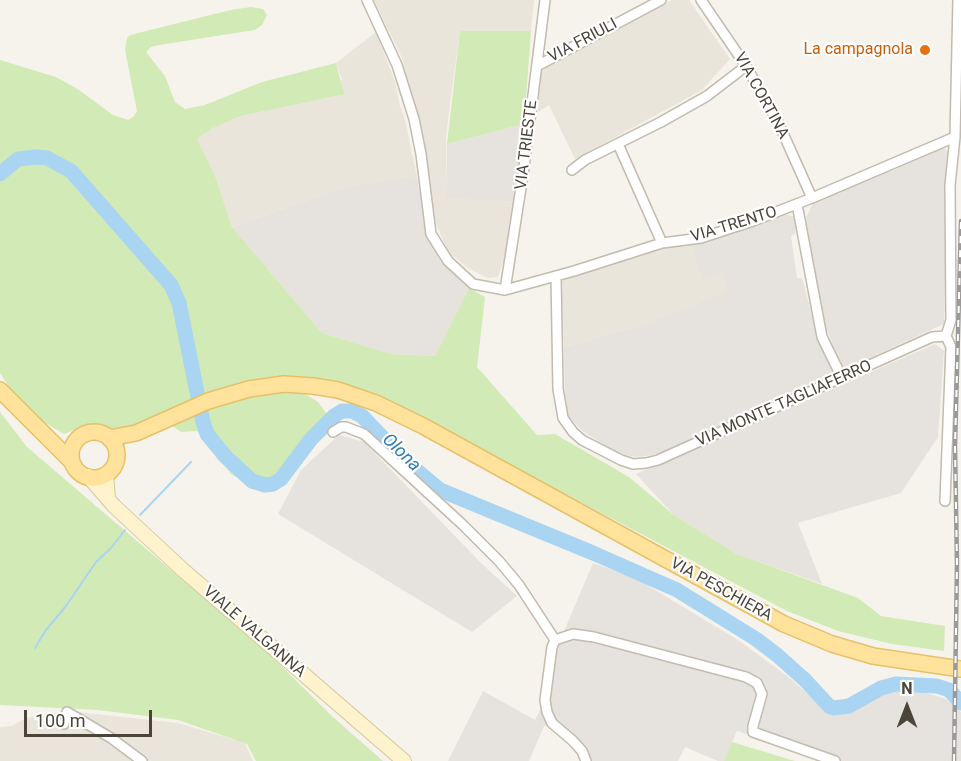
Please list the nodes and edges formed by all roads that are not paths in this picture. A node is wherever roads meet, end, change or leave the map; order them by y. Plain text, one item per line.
1 (366, 0) edge
2 (545, 0) edge
3 (661, 0) edge
4 (701, 0) edge
5 (958, 0) edge
6 (537, 66) junction
7 (747, 69) junction
8 (955, 137) junction
9 (618, 144) junction
10 (572, 170) dead end
11 (812, 198) junction
12 (797, 204) junction
13 (662, 243) junction
14 (555, 276) junction
15 (505, 290) junction
16 (946, 336) junction
17 (842, 378) junction
18 (0, 390) edge
19 (333, 432) dead end
20 (136, 434) junction
21 (109, 438) junction
22 (49, 440) junction
23 (75, 442) junction
24 (117, 453) junction
25 (72, 462) junction
26 (106, 474) junction
27 (88, 476) junction
28 (108, 499) junction
29 (945, 501) dead end
30 (555, 640) junction
31 (961, 669) edge
32 (64, 724) dead end
33 (142, 761) edge
34 (404, 761) edge
35 (586, 761) edge
36 (835, 761) edge

1 - 15 street
2 - 6 street, VIA TRIESTE
3 - 6 street, VIA FRIULI
4 - 7 street, VIA CORTINA
5 - 8 street
6 - 15 street, VIA TRIESTE
7 - 9 street
7 - 11 street, VIA CORTINA
8 - 11 street, VIA TRENTO
8 - 16 street
9 - 10 street
9 - 13 street
11 - 12 street, VIA TRENTO
12 - 13 street, VIA TRENTO
12 - 17 street
13 - 14 street, VIA TRENTO
14 - 15 street, VIA TRENTO
14 - 17 street, VIA MONTE TAGLIAFERRO
16 - 17 street, VIA MONTE TAGLIAFERRO
16 - 29 street
18 - 22 main road
19 - 30 street
20 - 21 main road
20 - 24 main road
20 - 31 main road, VIA PESCHIERA
21 - 23 main road
21 - 24 main road
22 - 23 main road
22 - 25 main road
23 - 25 main road
24 - 26 main road
25 - 27 main road
26 - 27 main road
26 - 28 main road
27 - 28 main road, VIALE VALGANNA
28 - 34 main road, VIALE VALGANNA
30 - 35 street
30 - 36 street
32 - 33 street

